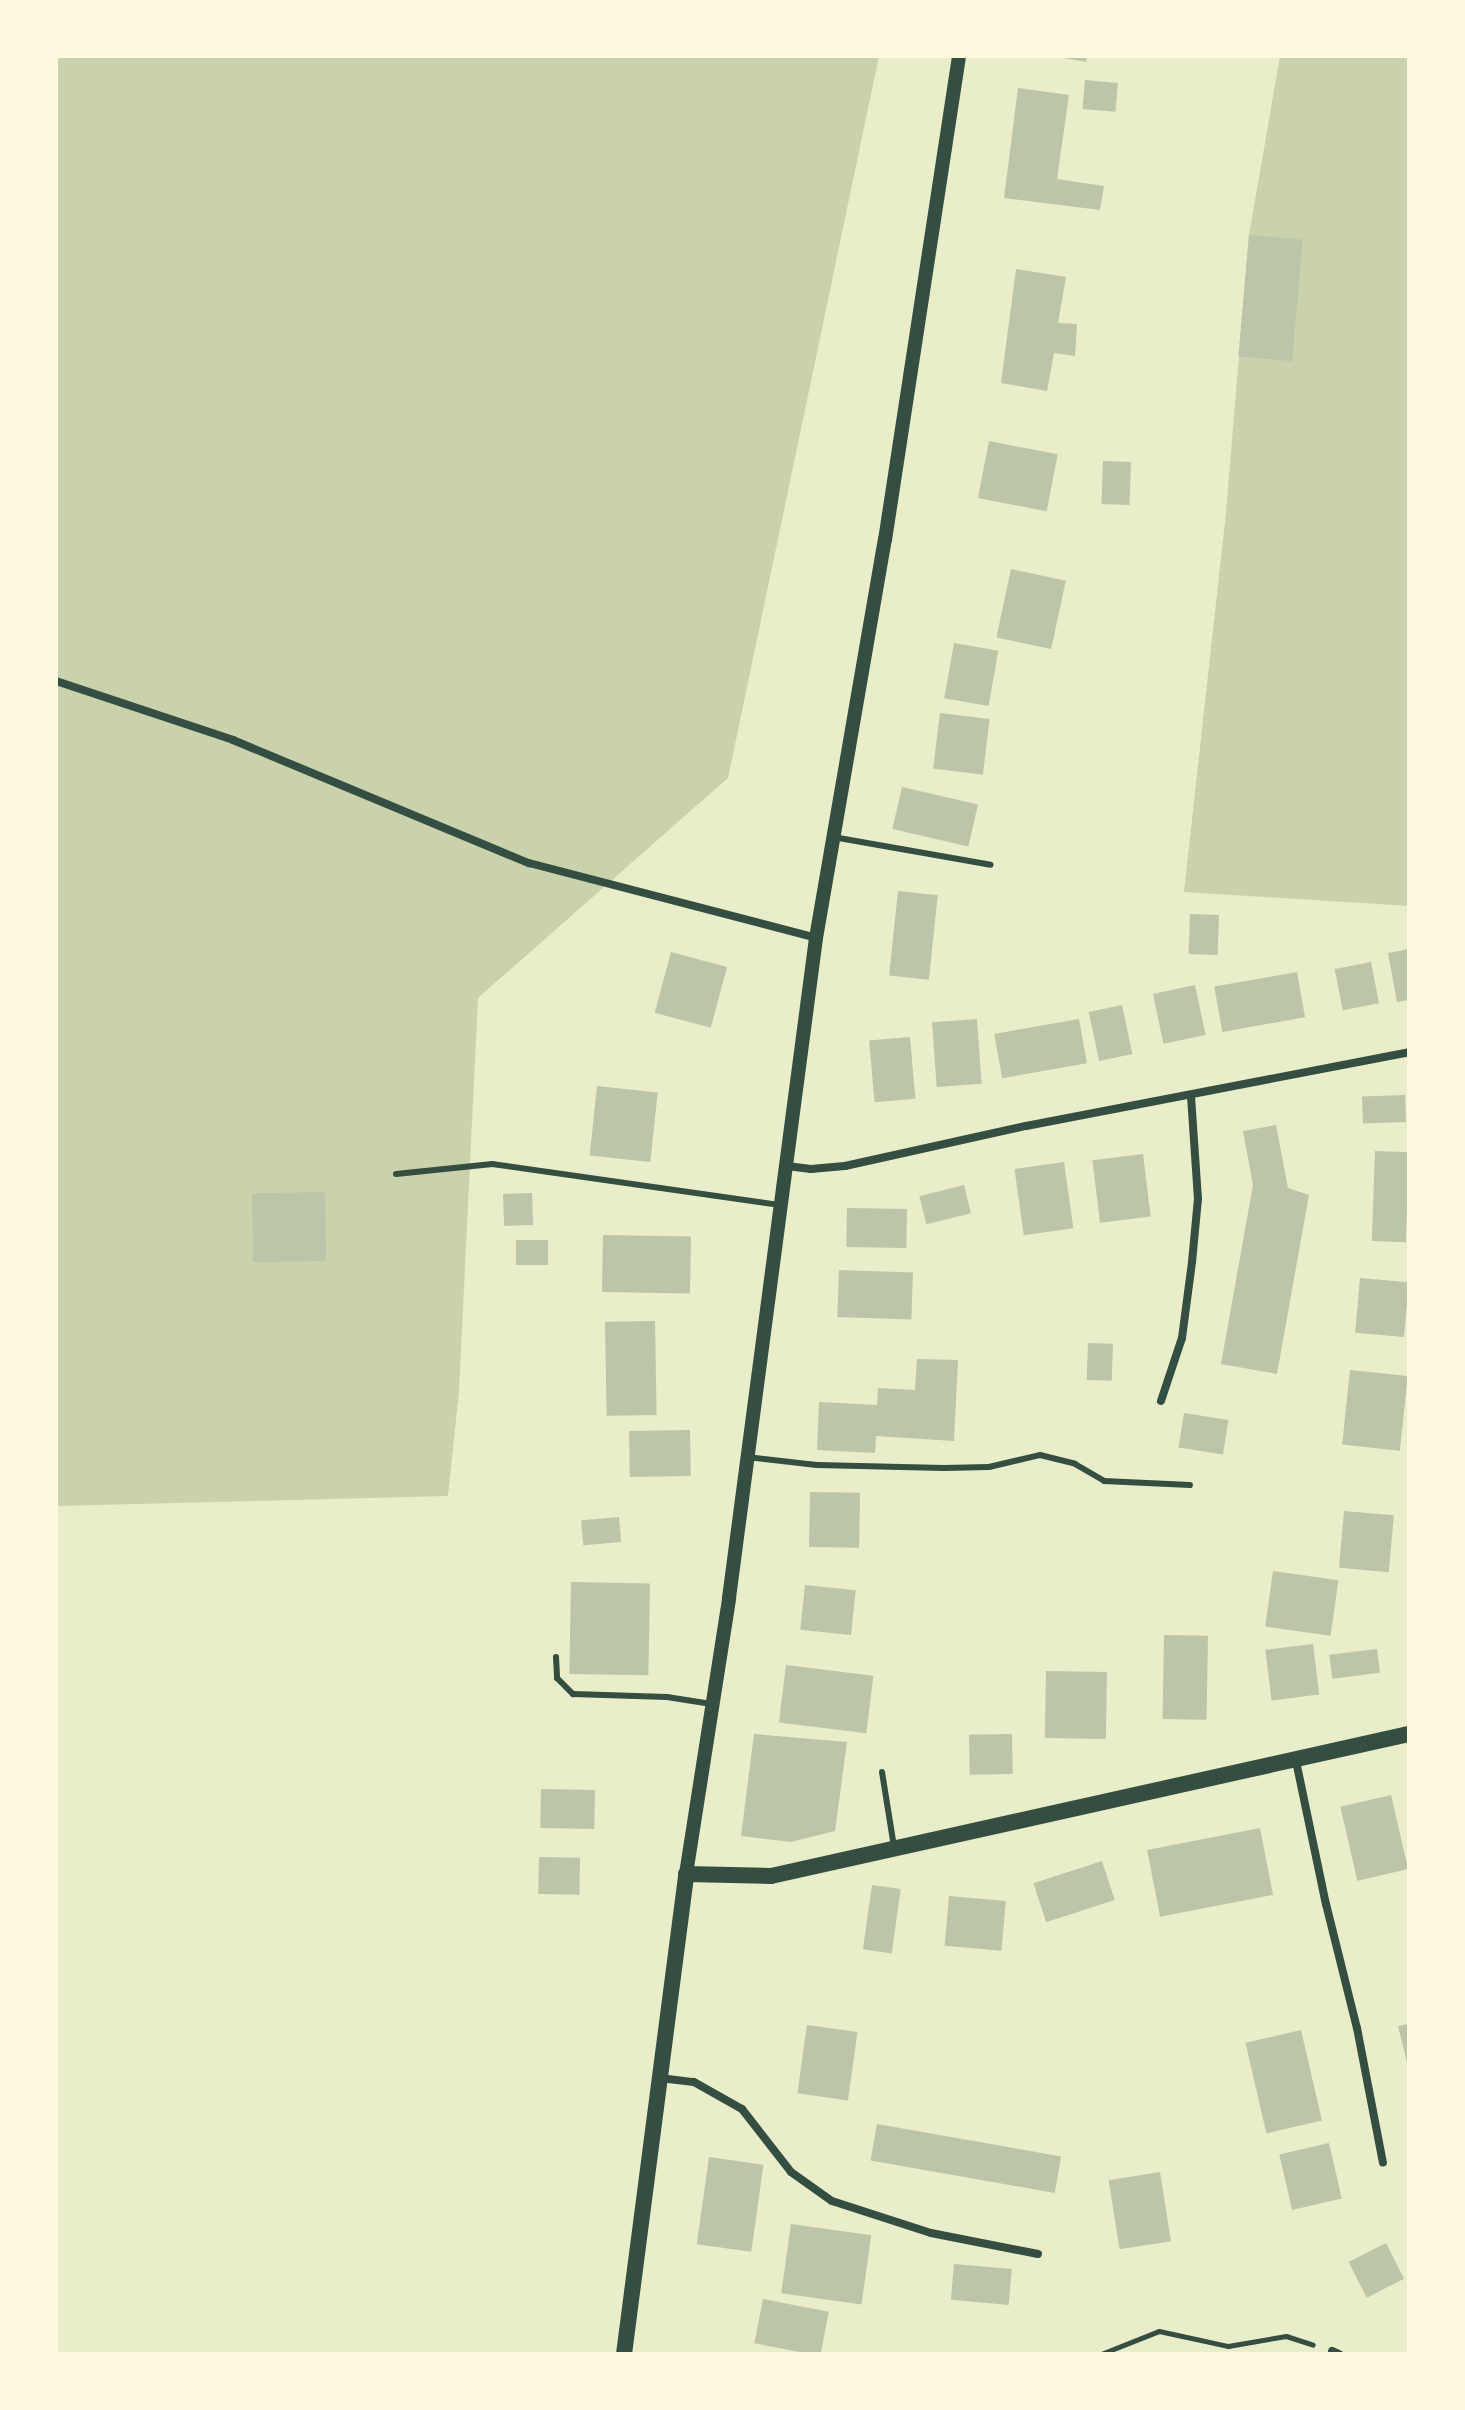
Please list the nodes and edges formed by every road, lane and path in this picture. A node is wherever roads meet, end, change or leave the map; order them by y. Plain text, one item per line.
1 (959, 56) edge
2 (56, 681) edge
3 (833, 837) junction
4 (991, 865) dead end
5 (816, 938) junction
6 (1409, 1052) edge
7 (1191, 1095) junction
8 (787, 1166) junction
9 (396, 1174) dead end
10 (781, 1205) junction
11 (1161, 1401) dead end
12 (747, 1457) junction
13 (1190, 1485) dead end
14 (556, 1657) dead end
15 (711, 1704) junction
16 (1409, 1734) edge
17 (1296, 1761) junction
18 (882, 1772) dead end
19 (894, 1851) junction
20 (686, 1874) junction
21 (659, 2078) junction
22 (1383, 2163) dead end
23 (1038, 2254) dead end
24 (1336, 2353) edge
25 (624, 2354) edge
26 (1101, 2354) edge

1 - 3 street
2 - 5 street
3 - 4 lane
3 - 5 street
5 - 8 street
6 - 7 street
7 - 8 street
7 - 11 street
8 - 10 street
9 - 10 lane
10 - 12 street
12 - 13 lane
12 - 15 street
14 - 15 lane
15 - 20 street
16 - 17 main road
17 - 19 main road
17 - 22 street
18 - 19 lane
19 - 20 main road
20 - 21 main road
21 - 23 street
21 - 25 main road
24 - 26 path

